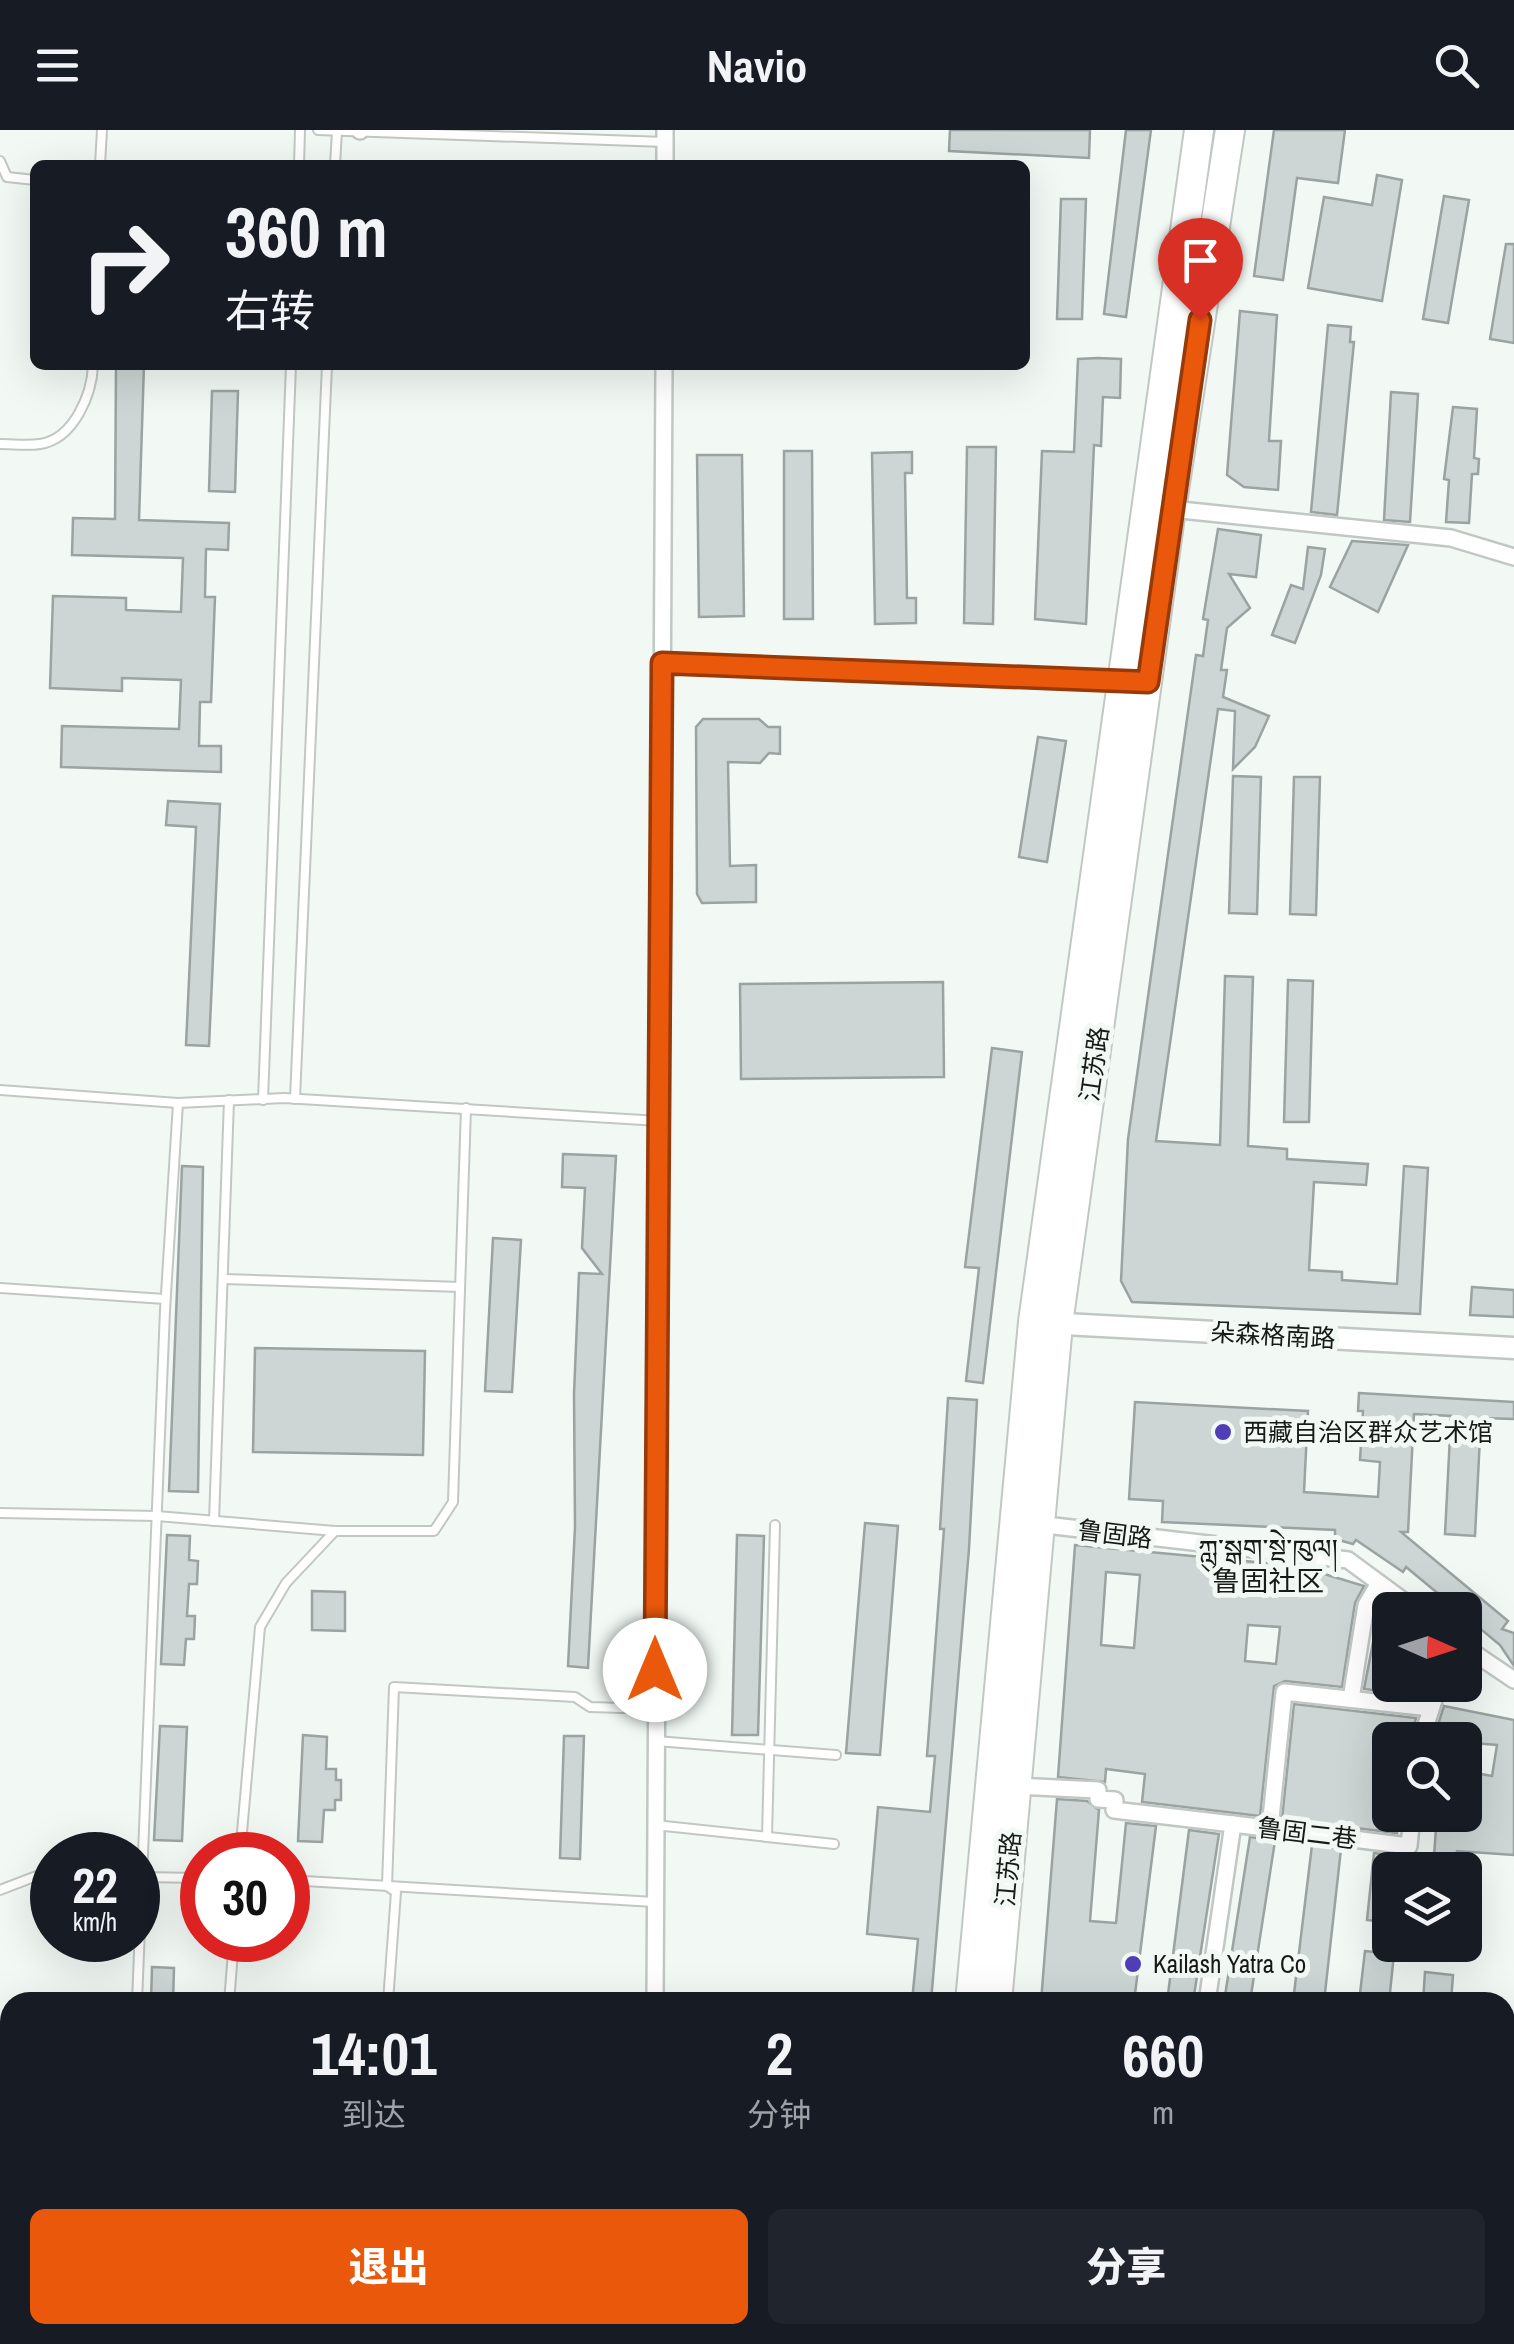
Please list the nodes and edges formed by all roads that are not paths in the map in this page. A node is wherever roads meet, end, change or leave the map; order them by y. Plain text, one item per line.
1 (102, 130) edge
2 (300, 130) edge
3 (318, 130) edge
4 (1199, 130) edge
5 (1230, 130) edge
6 (336, 131) edge
7 (360, 131) edge
8 (665, 136) edge
9 (100, 160) edge
10 (299, 160) edge
11 (335, 160) edge
12 (0, 161) edge
13 (30, 179) edge
14 (93, 370) edge
15 (291, 370) edge
16 (326, 370) edge
17 (664, 370) edge
18 (0, 444) edge
19 (1171, 509) junction
20 (1514, 557) edge
21 (662, 663) junction
22 (1134, 682) junction
23 (0, 1090) edge
24 (296, 1098) junction
25 (229, 1100) junction
26 (262, 1100) junction
27 (178, 1103) junction
28 (466, 1108) junction
29 (659, 1120) junction
30 (223, 1279) junction
31 (460, 1286) junction
32 (0, 1288) edge
33 (165, 1299) junction
34 (1045, 1323) junction
35 (1514, 1348) edge
36 (0, 1513) edge
37 (157, 1516) junction
38 (214, 1521) junction
39 (1038, 1524) junction
40 (775, 1525) dead end
41 (335, 1531) junction
42 (1379, 1582) junction
43 (1392, 1592) edge
44 (1482, 1658) edge
45 (1514, 1680) edge
46 (1351, 1700) junction
47 (1432, 1702) edge
48 (1430, 1708) junction
49 (655, 1709) junction
50 (1426, 1722) edge
51 (654, 1741) junction
52 (769, 1749) junction
53 (836, 1755) dead end
54 (1015, 1786) junction
55 (1271, 1822) junction
56 (1233, 1824) junction
57 (654, 1825) junction
58 (142, 1832) edge
59 (242, 1832) edge
60 (1410, 1832) edge
61 (767, 1837) junction
62 (834, 1844) dead end
63 (30, 1878) edge
64 (310, 1881) edge
65 (387, 1886) junction
66 (0, 1890) edge
67 (654, 1902) junction
68 (138, 1962) edge
69 (233, 1962) edge
70 (137, 1992) edge
71 (231, 1992) edge
72 (389, 1992) edge
73 (655, 1992) edge
74 (971, 1992) edge
75 (997, 1992) edge
76 (1208, 1992) edge

1 - 9 lane
2 - 10 lane
3 - 6 lane
4 - 22 highway, 江苏路
5 - 19 highway, 江苏路
6 - 7 lane
6 - 11 lane
7 - 8 lane
12 - 13 lane
14 - 18 lane
15 - 26 lane
16 - 24 lane
17 - 21 street
19 - 20 street
19 - 22 highway, 江苏路
21 - 22 street
21 - 29 street
22 - 34 highway, 江苏路
23 - 27 lane
24 - 26 lane
24 - 28 lane
25 - 26 lane
25 - 27 lane
25 - 30 lane
27 - 33 lane
28 - 29 lane
28 - 31 lane
29 - 49 street
30 - 31 lane
30 - 38 lane
31 - 41 lane
32 - 33 lane
33 - 37 lane
34 - 35 street, 朵森格南路
34 - 39 highway, 江苏路
34 - 74 highway, 江苏路
36 - 37 lane
37 - 38 lane
37 - 58 lane
38 - 41 lane
39 - 42 street, 鲁固路
39 - 54 highway, 江苏路
40 - 52 lane
41 - 59 lane
42 - 43 street, 鲁固路
42 - 46 street
44 - 45 street
46 - 48 street
46 - 55 street, 鲁固二巷
47 - 48 street
48 - 50 street
49 - 51 street
49 - 65 lane
51 - 52 lane
51 - 57 street
52 - 53 lane
52 - 61 lane
54 - 56 street, 鲁固二巷
54 - 75 highway, 江苏路
55 - 56 street, 鲁固二巷
55 - 60 street, 鲁固二巷
56 - 76 street, 鲁固二巷
57 - 61 lane
57 - 67 street
61 - 62 lane
63 - 66 lane
64 - 65 lane
65 - 67 lane
65 - 72 lane
67 - 73 street
68 - 70 lane
69 - 71 lane

